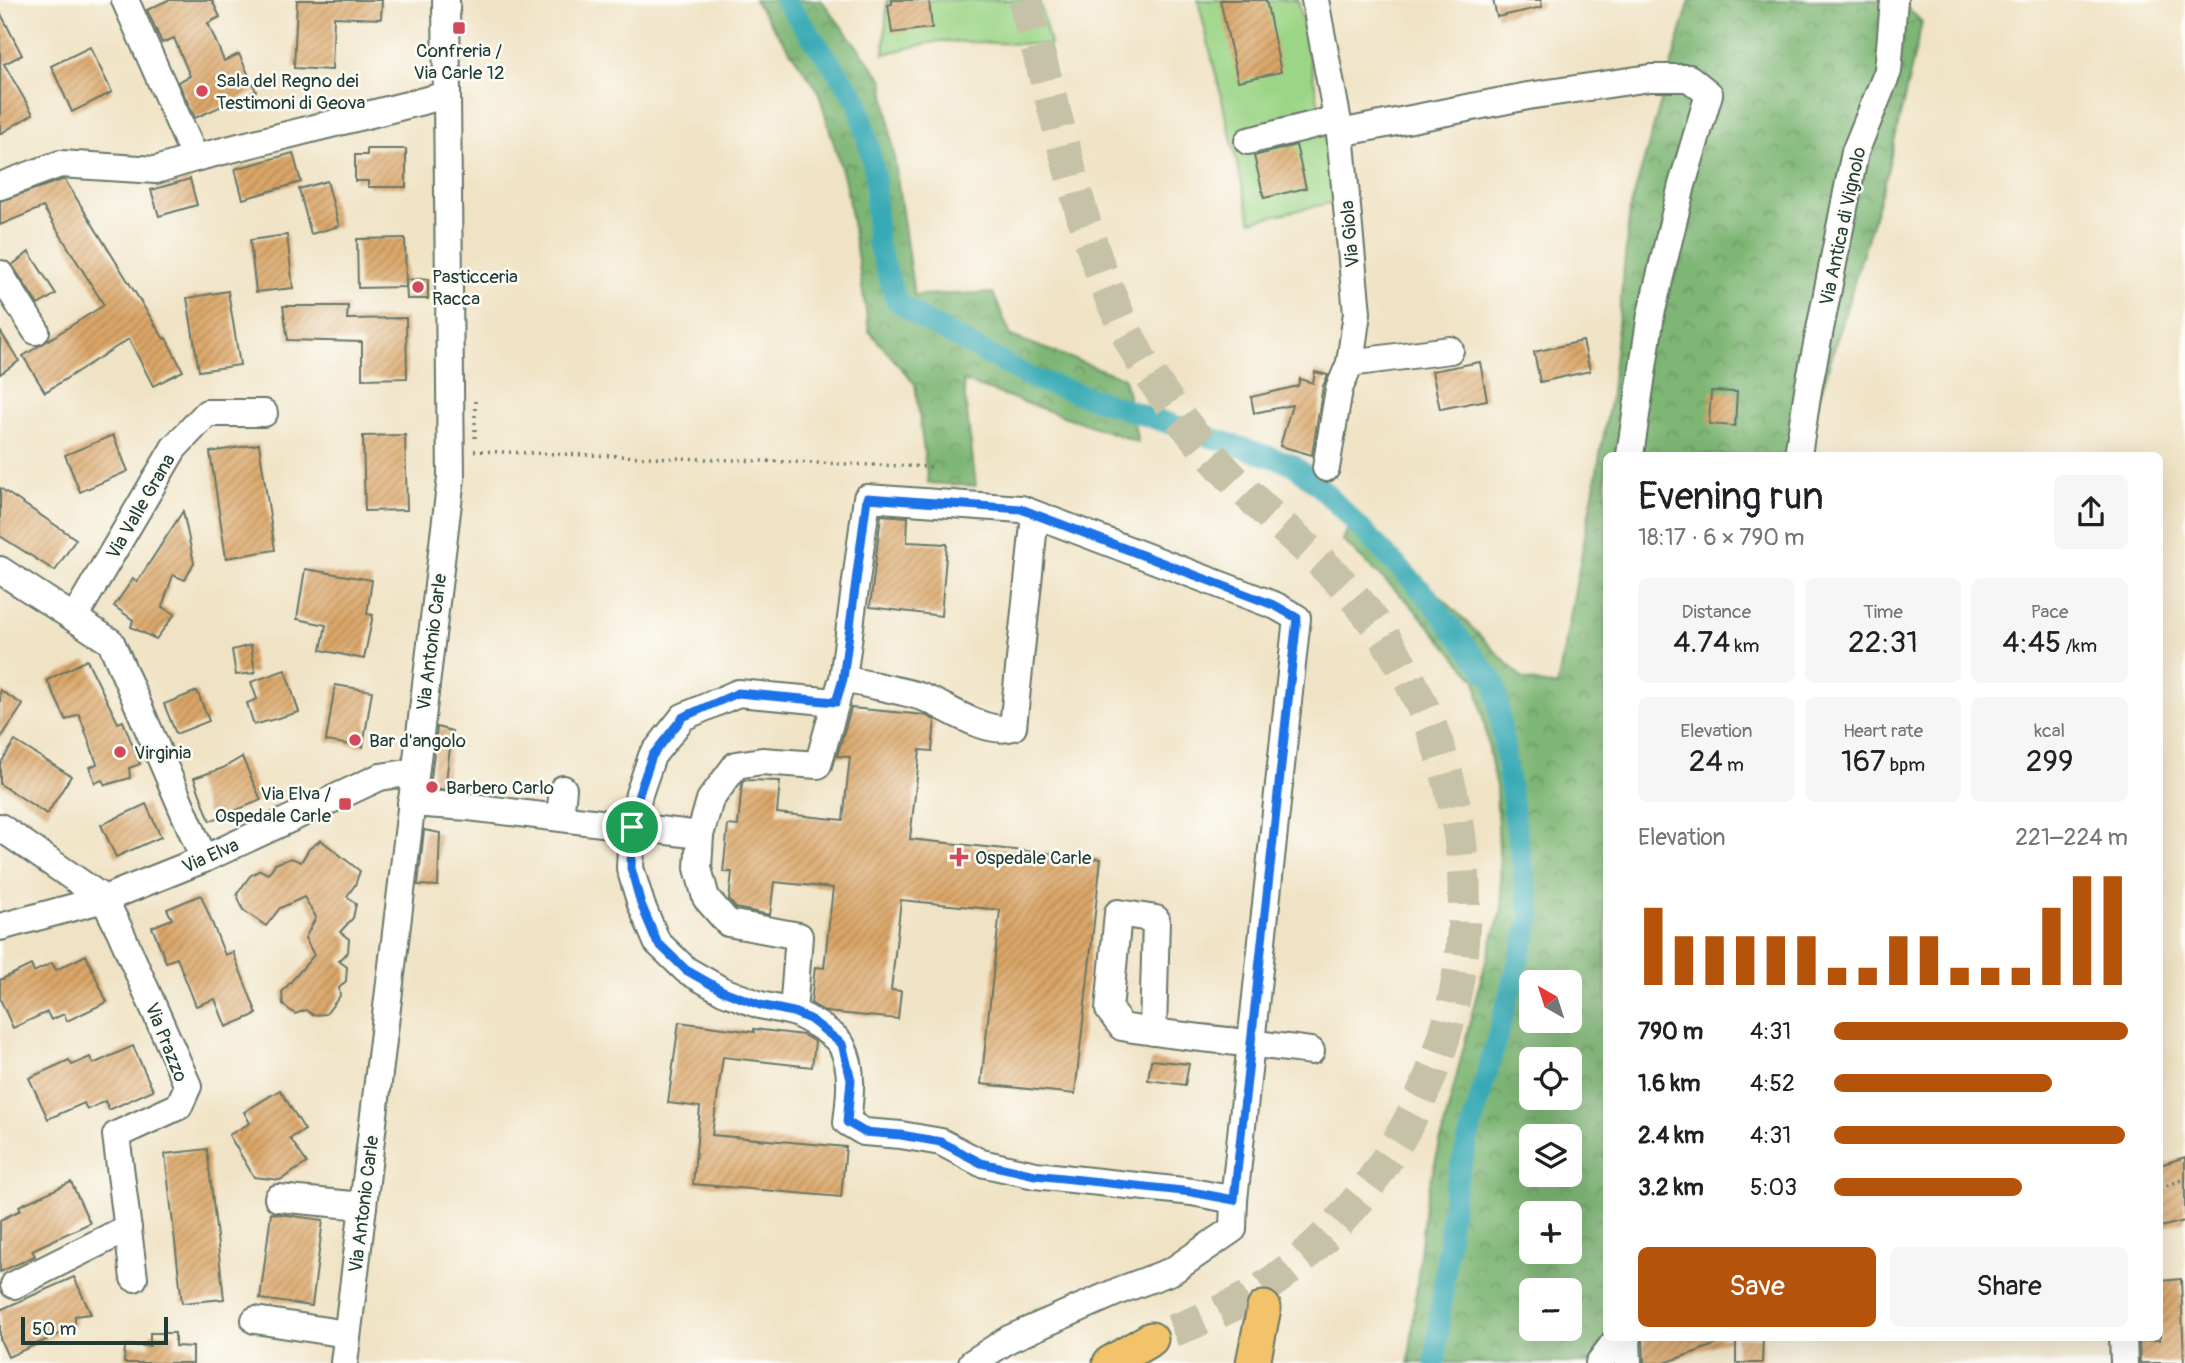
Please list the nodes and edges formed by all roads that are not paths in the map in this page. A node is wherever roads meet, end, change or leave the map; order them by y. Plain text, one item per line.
1 (125, 0) edge
2 (446, 0) edge
3 (1315, 0) edge
4 (1894, 0) edge
5 (447, 95) junction
6 (1338, 126) junction
7 (1248, 141) dead end
8 (195, 158) junction
9 (0, 186) edge
10 (0, 274) edge
11 (36, 331) dead end
12 (1450, 351) dead end
13 (1350, 363) junction
14 (264, 414) dead end
15 (1630, 452) edge
16 (1798, 452) edge
17 (1326, 468) dead end
18 (1035, 515) junction
19 (0, 570) edge
20 (74, 618) junction
21 (840, 690) junction
22 (414, 772) junction
23 (563, 789) dead end
24 (411, 803) junction
25 (560, 817) junction
26 (0, 827) edge
27 (632, 827) junction
28 (700, 835) junction
29 (204, 859) junction
30 (104, 899) junction
31 (0, 927) edge
32 (793, 1012) junction
33 (1153, 1032) dead end
34 (1251, 1042) junction
35 (1311, 1051) dead end
36 (278, 1198) dead end
37 (1234, 1200) junction
38 (363, 1206) junction
39 (128, 1228) junction
40 (134, 1278) dead end
41 (14, 1285) dead end
42 (1264, 1308) dead end
43 (255, 1320) dead end
44 (347, 1334) junction
45 (1151, 1339) tunnel mouth
46 (1616, 1341) edge
47 (1625, 1341) edge
48 (2123, 1341) edge
49 (344, 1363) edge
50 (972, 1363) edge
51 (1110, 1363) edge
52 (1253, 1363) edge
53 (1600, 1363) edge
54 (1628, 1363) edge
55 (2124, 1363) edge

1 - 8 street
2 - 5 street, Via Antonio Carle
3 - 6 street, Via Giola
4 - 16 street, Via Antica di Vignolo
5 - 8 street
5 - 22 street, Via Antonio Carle
6 - 7 street
6 - 13 street, Via Giola
6 - 15 street
8 - 9 street
10 - 11 street
12 - 13 street
13 - 17 street, Via Giola
14 - 20 street, Via Valle Grana
18 - 21 street
18 - 21 street
18 - 34 street
19 - 20 street
20 - 29 street
21 - 27 street
21 - 28 street
22 - 24 street, Via Antonio Carle
22 - 29 street, Via Elva
23 - 25 street
24 - 25 street
24 - 38 street, Via Antonio Carle
25 - 27 street
26 - 30 street, Via Prazzo
27 - 28 street
27 - 32 street
28 - 32 street
29 - 30 street, Via Elva
30 - 31 street, Via Elva
30 - 39 street, Via Prazzo
32 - 37 street
33 - 34 street
34 - 35 street
34 - 37 street
36 - 38 street
37 - 50 street
38 - 44 street, Via Antonio Carle
39 - 40 street, Via Prazzo
39 - 41 street
42 - 52 main road
43 - 44 street
44 - 49 street, Via Antonio Carle
45 - 51 main road
46 - 53 street
47 - 54 street
48 - 55 street

